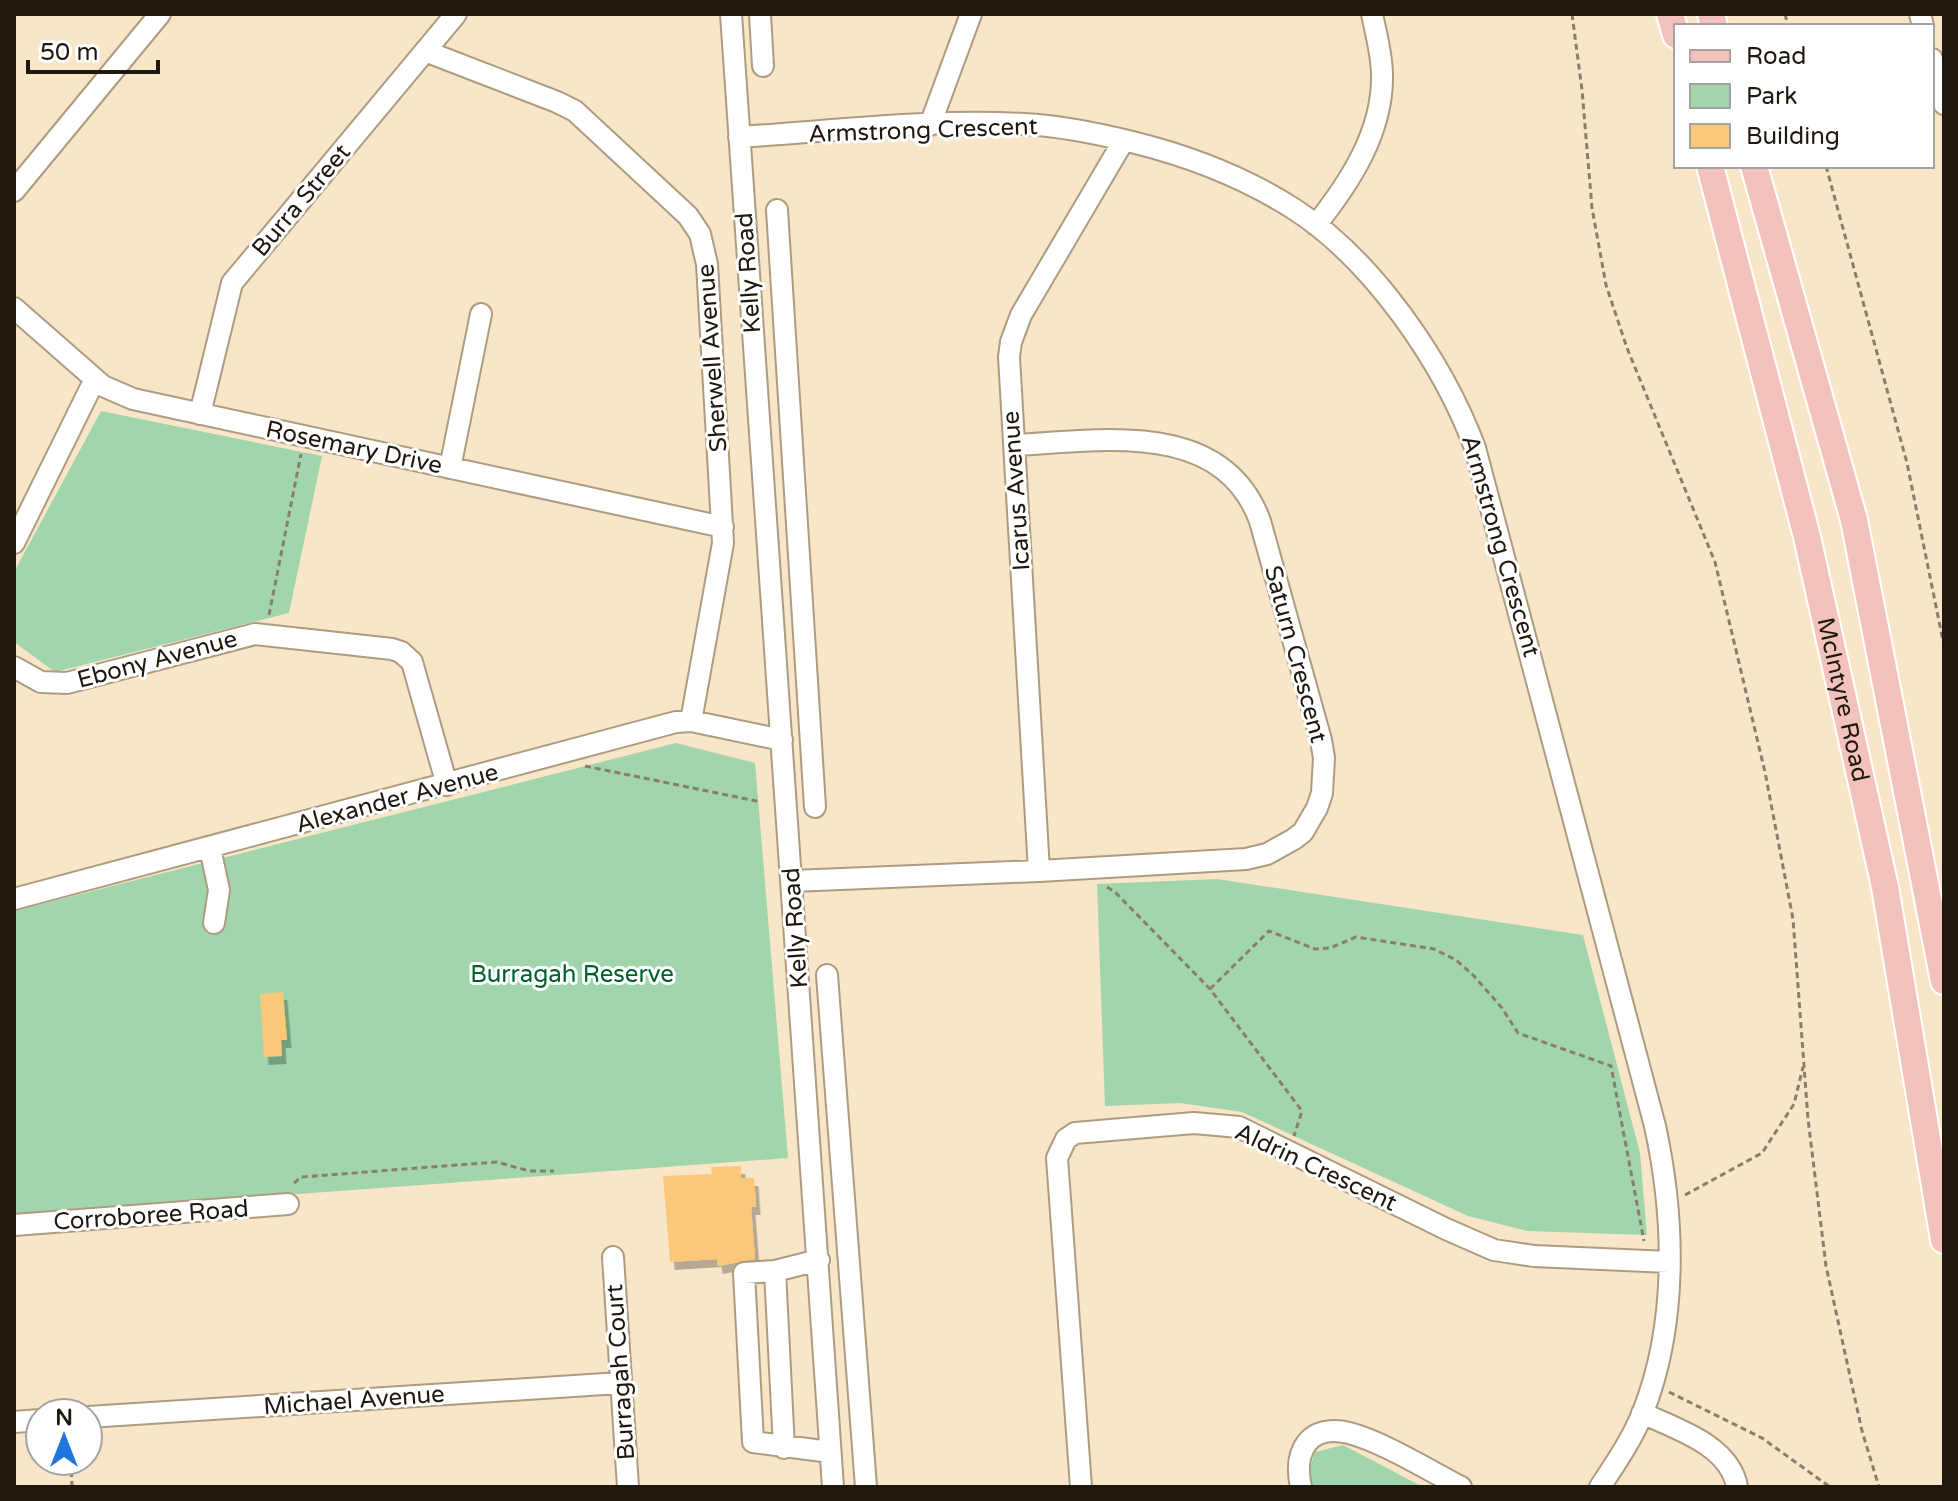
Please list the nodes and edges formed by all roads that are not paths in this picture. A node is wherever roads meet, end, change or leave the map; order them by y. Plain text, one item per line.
1 (160, 14) edge
2 (456, 14) edge
3 (731, 14) edge
4 (760, 14) edge
5 (971, 14) edge
6 (1372, 14) edge
7 (425, 51) junction
8 (763, 66) dead end
9 (1934, 66) edge
10 (1944, 104) edge
11 (930, 125) junction
12 (739, 137) junction
13 (1124, 140) junction
14 (1711, 168) edge
15 (1755, 168) edge
16 (14, 191) edge
17 (777, 210) dead end
18 (1316, 225) junction
19 (14, 308) edge
20 (481, 314) dead end
21 (95, 379) junction
22 (200, 414) junction
23 (1014, 445) junction
24 (450, 468) junction
25 (723, 527) junction
26 (798, 531) junction
27 (766, 532) junction
28 (14, 543) edge
29 (14, 667) edge
30 (691, 721) junction
31 (782, 740) junction
32 (447, 785) junction
33 (815, 807) dead end
34 (210, 848) junction
35 (1039, 871) junction
36 (792, 881) junction
37 (14, 899) edge
38 (214, 923) dead end
39 (827, 975) dead end
40 (1944, 981) edge
41 (288, 1204) dead end
42 (14, 1225) edge
43 (1944, 1240) edge
44 (613, 1257) dead end
45 (819, 1260) junction
46 (1669, 1262) junction
47 (775, 1271) junction
48 (855, 1322) junction
49 (823, 1324) junction
50 (620, 1383) junction
51 (1642, 1413) junction
52 (104, 1416) edge
53 (784, 1448) junction
54 (830, 1452) junction
55 (628, 1487) edge
56 (833, 1487) edge
57 (866, 1487) edge
58 (1081, 1487) edge
59 (1301, 1487) edge
60 (1461, 1487) edge
61 (1600, 1487) edge
62 (1737, 1487) edge

1 - 16 street
2 - 7 street, Burra Street
3 - 12 street, Kelly Road
4 - 8 street
5 - 11 street
6 - 18 street
7 - 22 street, Burra Street
7 - 25 street, Sherwell Avenue
9 - 10 street
11 - 12 street, Armstrong Crescent
11 - 13 street, Armstrong Crescent
12 - 27 street, Kelly Road
13 - 18 street, Armstrong Crescent
13 - 23 street, Icarus Avenue
14 - 43 main road, McIntyre Road
15 - 40 main road, McIntyre Road
17 - 26 street, Kelly Road
18 - 46 street, Armstrong Crescent
19 - 21 street, Rosemary Drive
20 - 24 street
21 - 22 street, Rosemary Drive
21 - 28 street
22 - 24 street, Rosemary Drive
23 - 35 street, Icarus Avenue
23 - 35 street, Saturn Crescent
24 - 25 street, Rosemary Drive
25 - 30 street, Sherwell Avenue
26 - 27 street
26 - 33 street, Kelly Road
27 - 31 street, Kelly Road
29 - 32 street, Ebony Avenue
30 - 31 street, Alexander Avenue
30 - 32 street, Alexander Avenue
31 - 36 street, Kelly Road
32 - 34 street, Alexander Avenue
34 - 37 street, Alexander Avenue
34 - 38 street
35 - 36 street, Saturn Crescent
36 - 45 street, Kelly Road
39 - 48 street, Kelly Road
41 - 42 street, Corroboree Road
44 - 50 street, Burragah Court
45 - 47 street
45 - 49 street, Kelly Road
46 - 51 street, Armstrong Crescent
46 - 58 street, Aldrin Crescent
47 - 53 street
47 - 53 street
48 - 49 street
48 - 57 street, Kelly Road
49 - 54 street, Kelly Road
50 - 52 street, Michael Avenue
50 - 55 street, Burragah Court
51 - 61 street, Armstrong Crescent
51 - 62 street
53 - 54 street
54 - 56 street, Kelly Road
59 - 60 street

